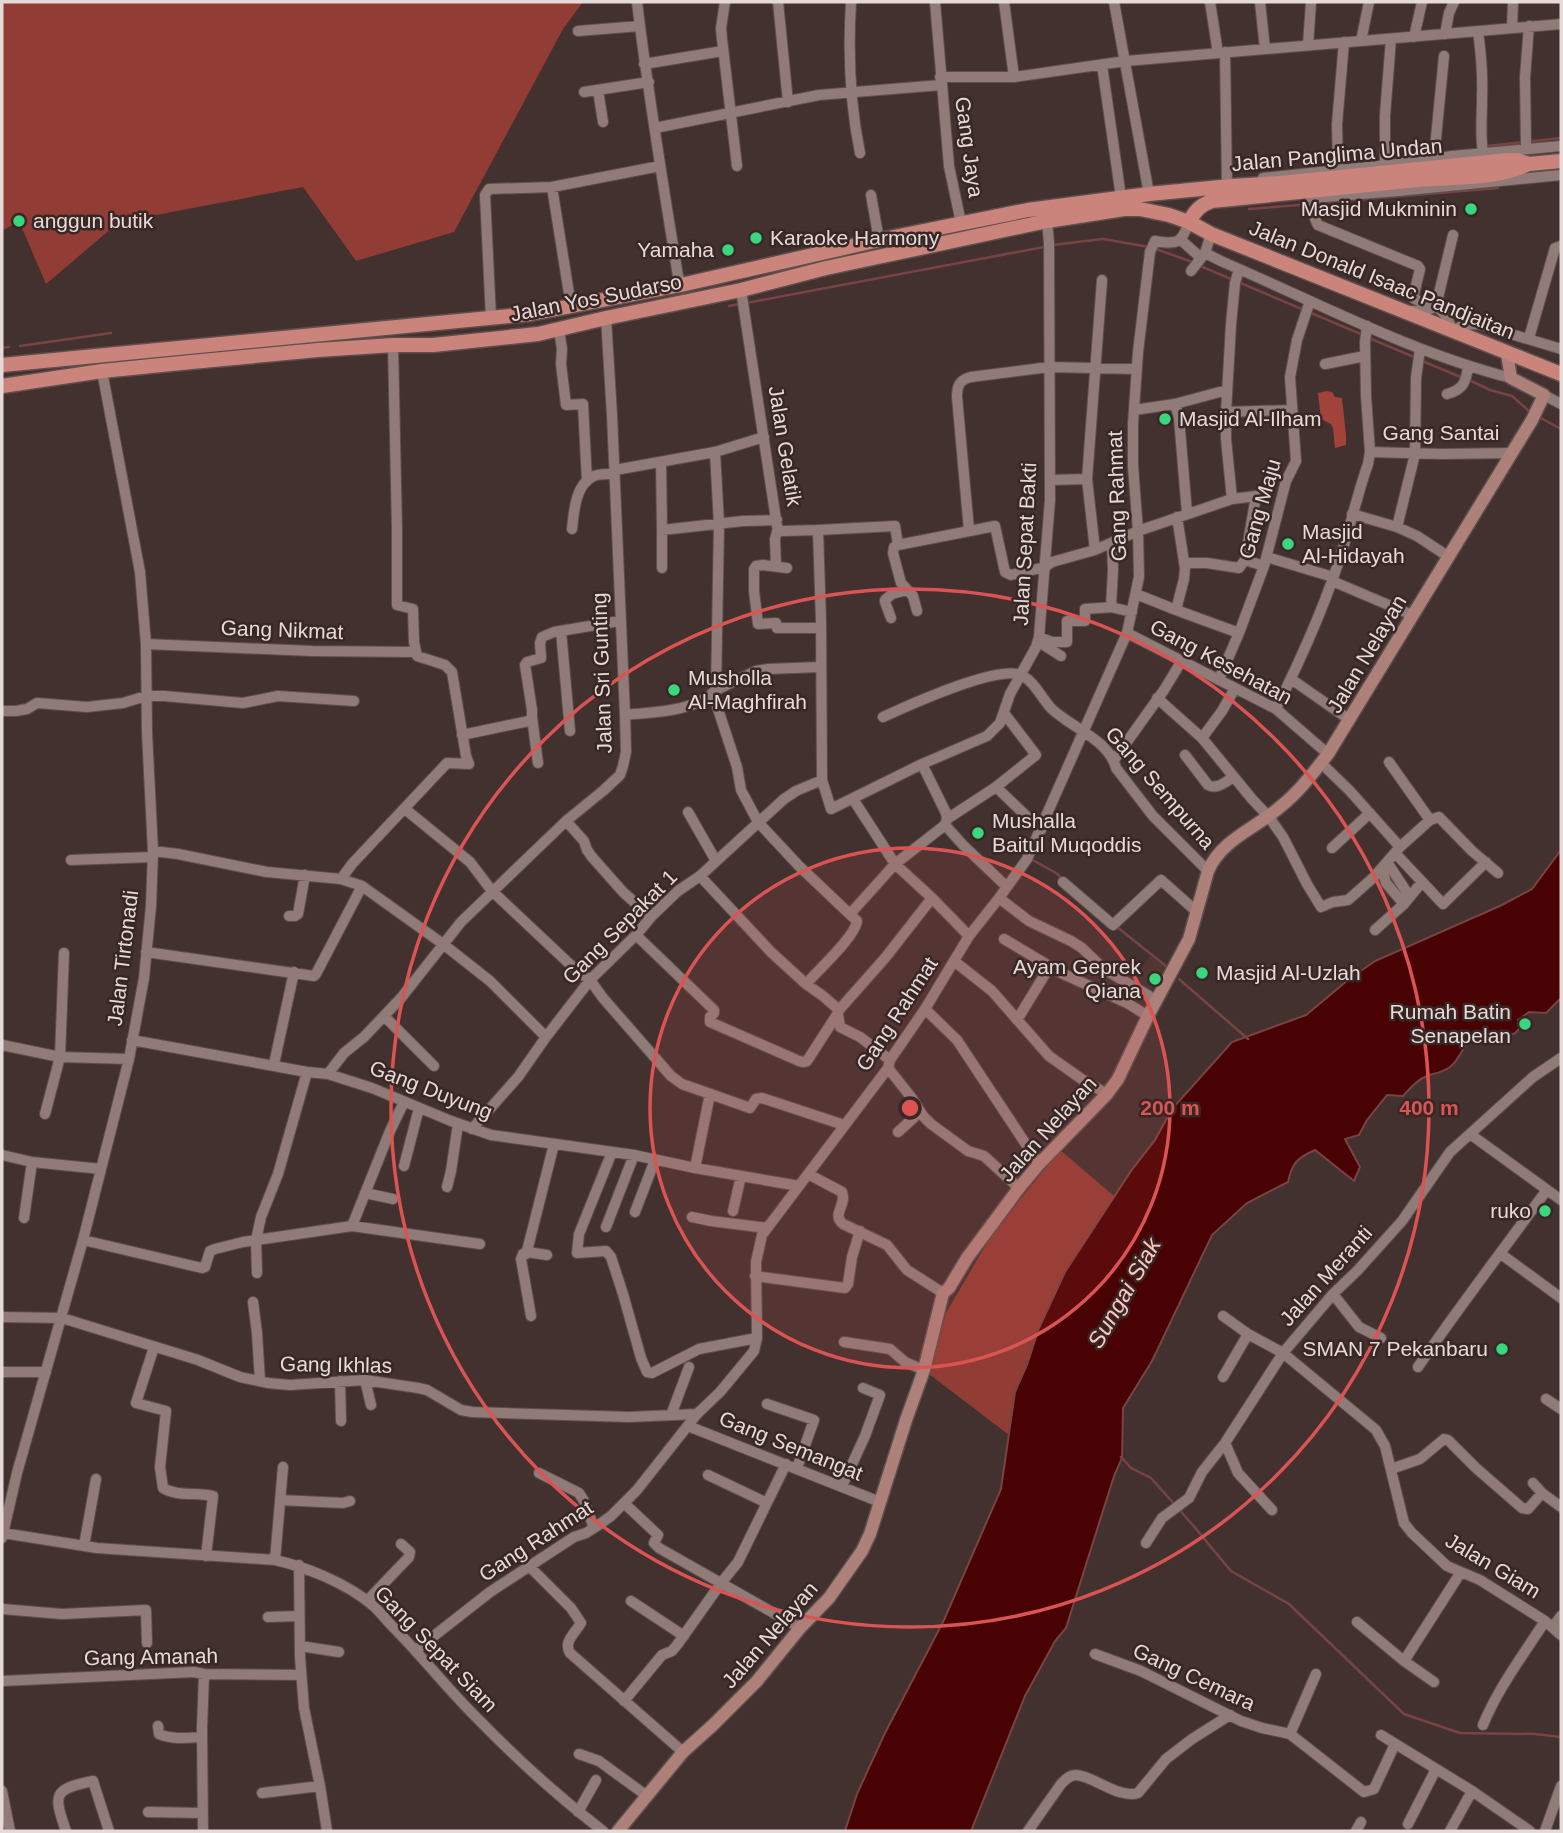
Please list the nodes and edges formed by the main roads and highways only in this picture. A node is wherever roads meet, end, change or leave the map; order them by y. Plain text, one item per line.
1 (1561, 161) edge
2 (1529, 164) junction
3 (1281, 188) junction
4 (1149, 194) joint
5 (1189, 222) junction
6 (822, 253) junction
7 (826, 268) junction
8 (1507, 354) junction
9 (2, 365) edge
10 (1561, 374) edge
11 (2, 386) edge
12 (625, 1829) edge

1 - 2 main road, Jalan Panglima Undan
2 - 3 main road, Jalan Panglima Undan
2 - 3 main road, Jalan Panglima Undan
3 - 4 main road, Jalan Panglima Undan
3 - 5 main road, Jalan Panglima Undan
4 - 6 main road, Jalan Yos Sudarso
5 - 7 main road, Jalan Yos Sudarso
5 - 8 main road, Jalan Donald Isaac Pandjaitan
6 - 7 main road
6 - 9 main road, Jalan Yos Sudarso
7 - 11 main road, Jalan Yos Sudarso
8 - 10 main road, Jalan Donald Isaac Pandjaitan
8 - 12 main road, Jalan Nelayan

